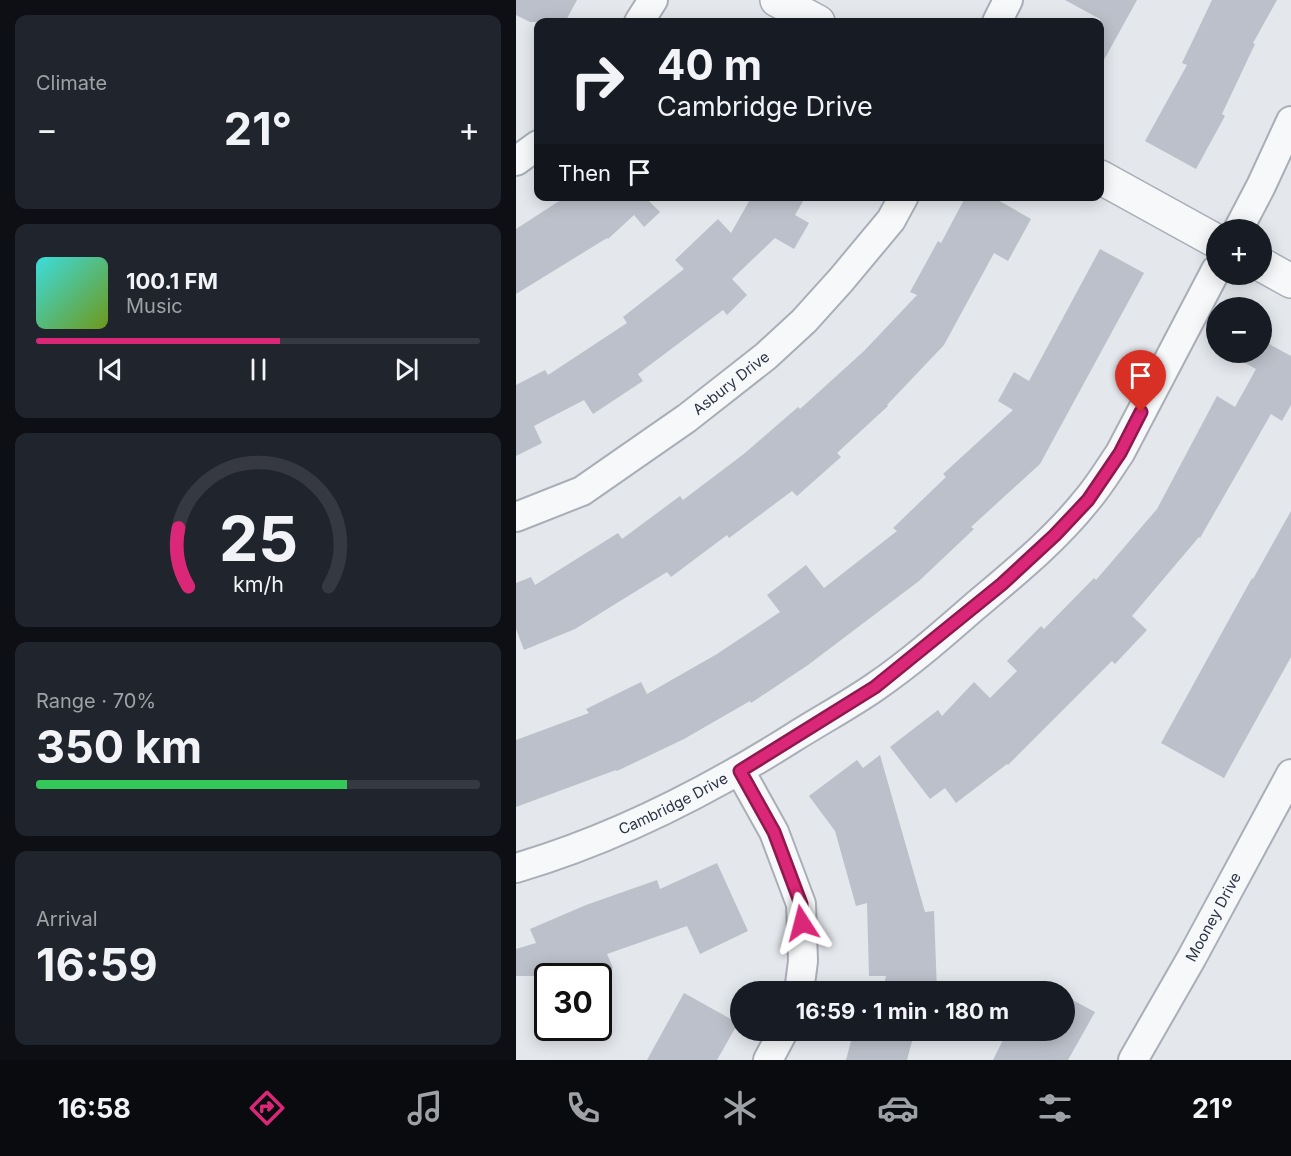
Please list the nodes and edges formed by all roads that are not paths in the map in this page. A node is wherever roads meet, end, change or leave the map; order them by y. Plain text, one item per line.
1 (653, 0) edge
2 (777, 0) edge
3 (1008, 0) edge
4 (642, 18) edge
5 (811, 18) edge
6 (999, 18) edge
7 (1291, 121) edge
8 (534, 148) edge
9 (516, 161) edge
10 (1104, 179) edge
11 (901, 201) edge
12 (1244, 219) edge
13 (1206, 235) edge
14 (1272, 271) edge
15 (1291, 281) edge
16 (1208, 285) edge
17 (516, 517) edge
18 (740, 771) junction
19 (1291, 774) edge
20 (516, 868) edge
21 (800, 981) edge
22 (778, 1041) edge
23 (768, 1060) edge
24 (1133, 1060) edge

1 - 4 street
2 - 5 street
3 - 6 street
7 - 12 street
8 - 9 street
10 - 13 street
11 - 17 street, Asbury Drive
14 - 15 street
16 - 18 street, Cambridge Drive
18 - 20 street, Cambridge Drive
18 - 21 street
19 - 24 street, Mooney Drive
22 - 23 street

